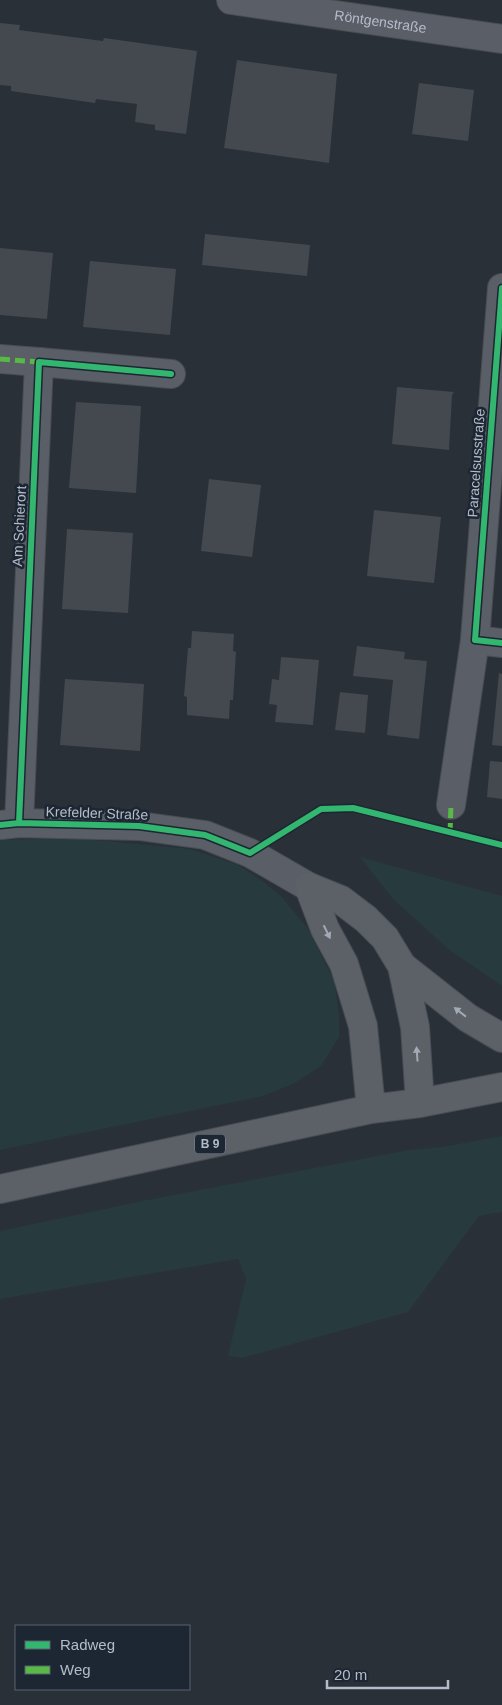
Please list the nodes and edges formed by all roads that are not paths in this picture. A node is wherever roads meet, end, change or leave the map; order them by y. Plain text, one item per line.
1 (231, 0) edge
2 (502, 39) edge
3 (502, 288) edge
4 (0, 359) edge
5 (39, 362) junction
6 (172, 374) dead end
7 (475, 640) junction
8 (502, 643) edge
9 (451, 804) dead end
10 (9, 824) edge
11 (309, 887) junction
12 (402, 966) junction
13 (502, 1038) edge
14 (502, 1087) edge
15 (420, 1102) junction
16 (371, 1109) junction
17 (0, 1190) edge

1 - 2 street, Röntgenstraße
3 - 7 street, Paracelsusstraße
4 - 5 street
5 - 6 street
5 - 10 street, Am Schierort
7 - 8 street
7 - 9 street, Paracelsusstraße
10 - 11 street, Krefelder Straße
11 - 12 main road
11 -> 16 main road
13 -> 12 main road
15 -> 12 main road
14 - 15 main road, B 9
15 - 16 main road, B 9
16 - 17 main road, B 9

